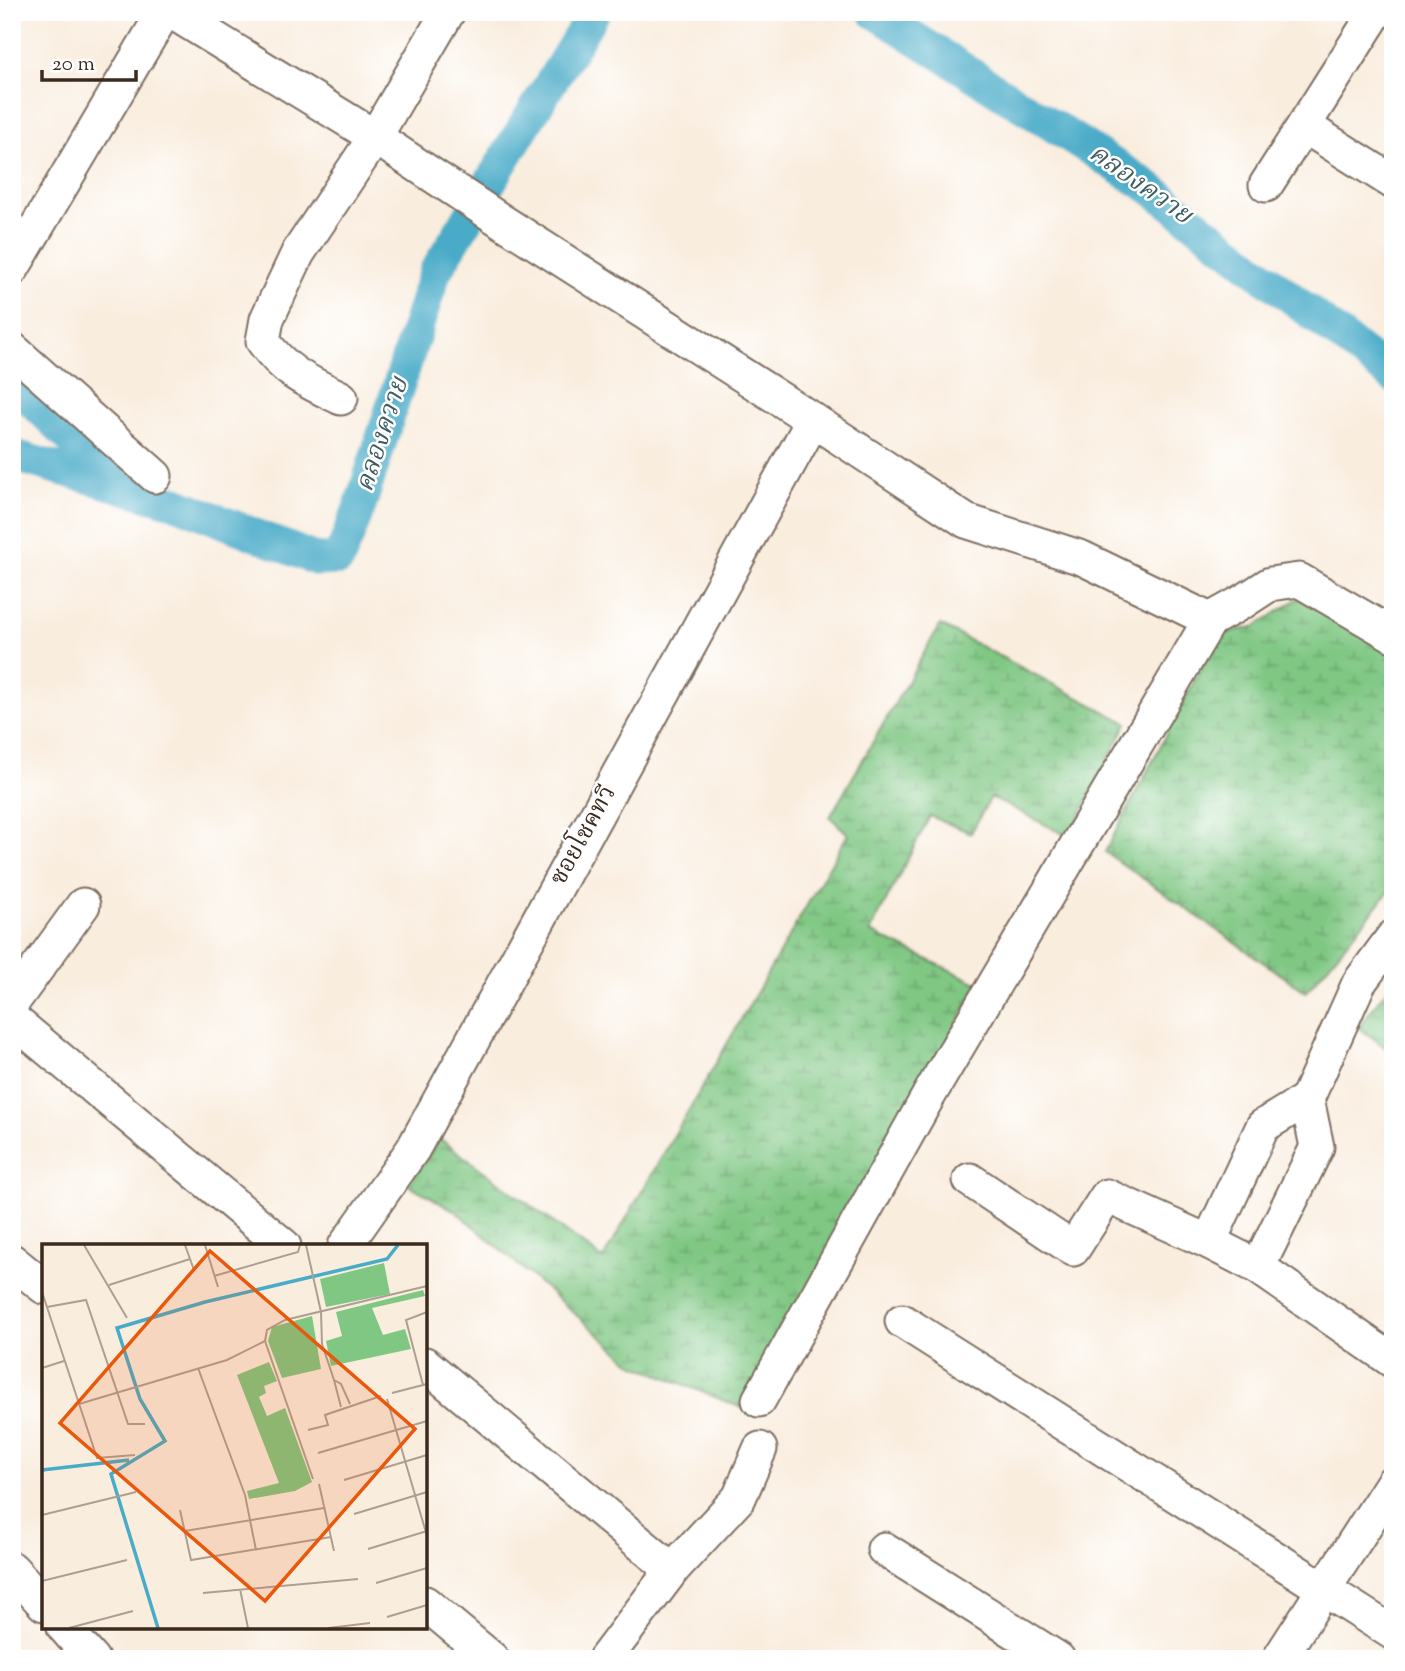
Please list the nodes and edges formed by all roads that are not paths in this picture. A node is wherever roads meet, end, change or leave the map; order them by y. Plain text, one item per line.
1 (164, 12) edge
2 (172, 12) edge
3 (448, 12) edge
4 (1376, 12) edge
5 (1304, 126) junction
6 (375, 137) junction
7 (1393, 182) edge
8 (1266, 185) dead end
9 (12, 269) edge
10 (12, 349) edge
11 (341, 398) dead end
12 (813, 420) junction
13 (155, 476) dead end
14 (1210, 620) junction
15 (1393, 635) edge
16 (83, 905) dead end
17 (1393, 937) edge
18 (12, 1003) edge
19 (12, 1019) edge
20 (1307, 1099) junction
21 (970, 1180) dead end
22 (1209, 1242) junction
23 (282, 1244) edge
24 (346, 1244) edge
25 (12, 1261) edge
26 (1258, 1267) junction
27 (42, 1285) edge
28 (902, 1321) dead end
29 (1393, 1361) edge
30 (427, 1366) edge
31 (759, 1400) dead end
32 (760, 1449) dead end
33 (1393, 1482) edge
34 (884, 1549) dead end
35 (12, 1569) edge
36 (672, 1570) junction
37 (1324, 1589) junction
38 (42, 1602) edge
39 (427, 1605) edge
40 (66, 1629) edge
41 (1393, 1633) edge
42 (92, 1659) edge
43 (492, 1659) edge
44 (605, 1659) edge
45 (1058, 1659) edge
46 (1279, 1659) edge

1 - 9 street
2 - 6 street
3 - 6 street
4 - 5 street
5 - 7 street
5 - 8 street
6 - 11 street
6 - 12 street
10 - 13 street
12 - 14 street
12 - 24 street, ซอยโชคทวี
14 - 15 street
14 - 31 street
16 - 18 street
17 - 20 street
19 - 23 street
20 - 22 street
20 - 26 street
21 - 22 street
22 - 26 street
25 - 27 street
26 - 29 street
28 - 37 street
30 - 36 street
32 - 36 street
33 - 37 street
34 - 45 street
35 - 38 street
36 - 44 street
37 - 41 street
37 - 46 street
39 - 43 street
40 - 42 street

